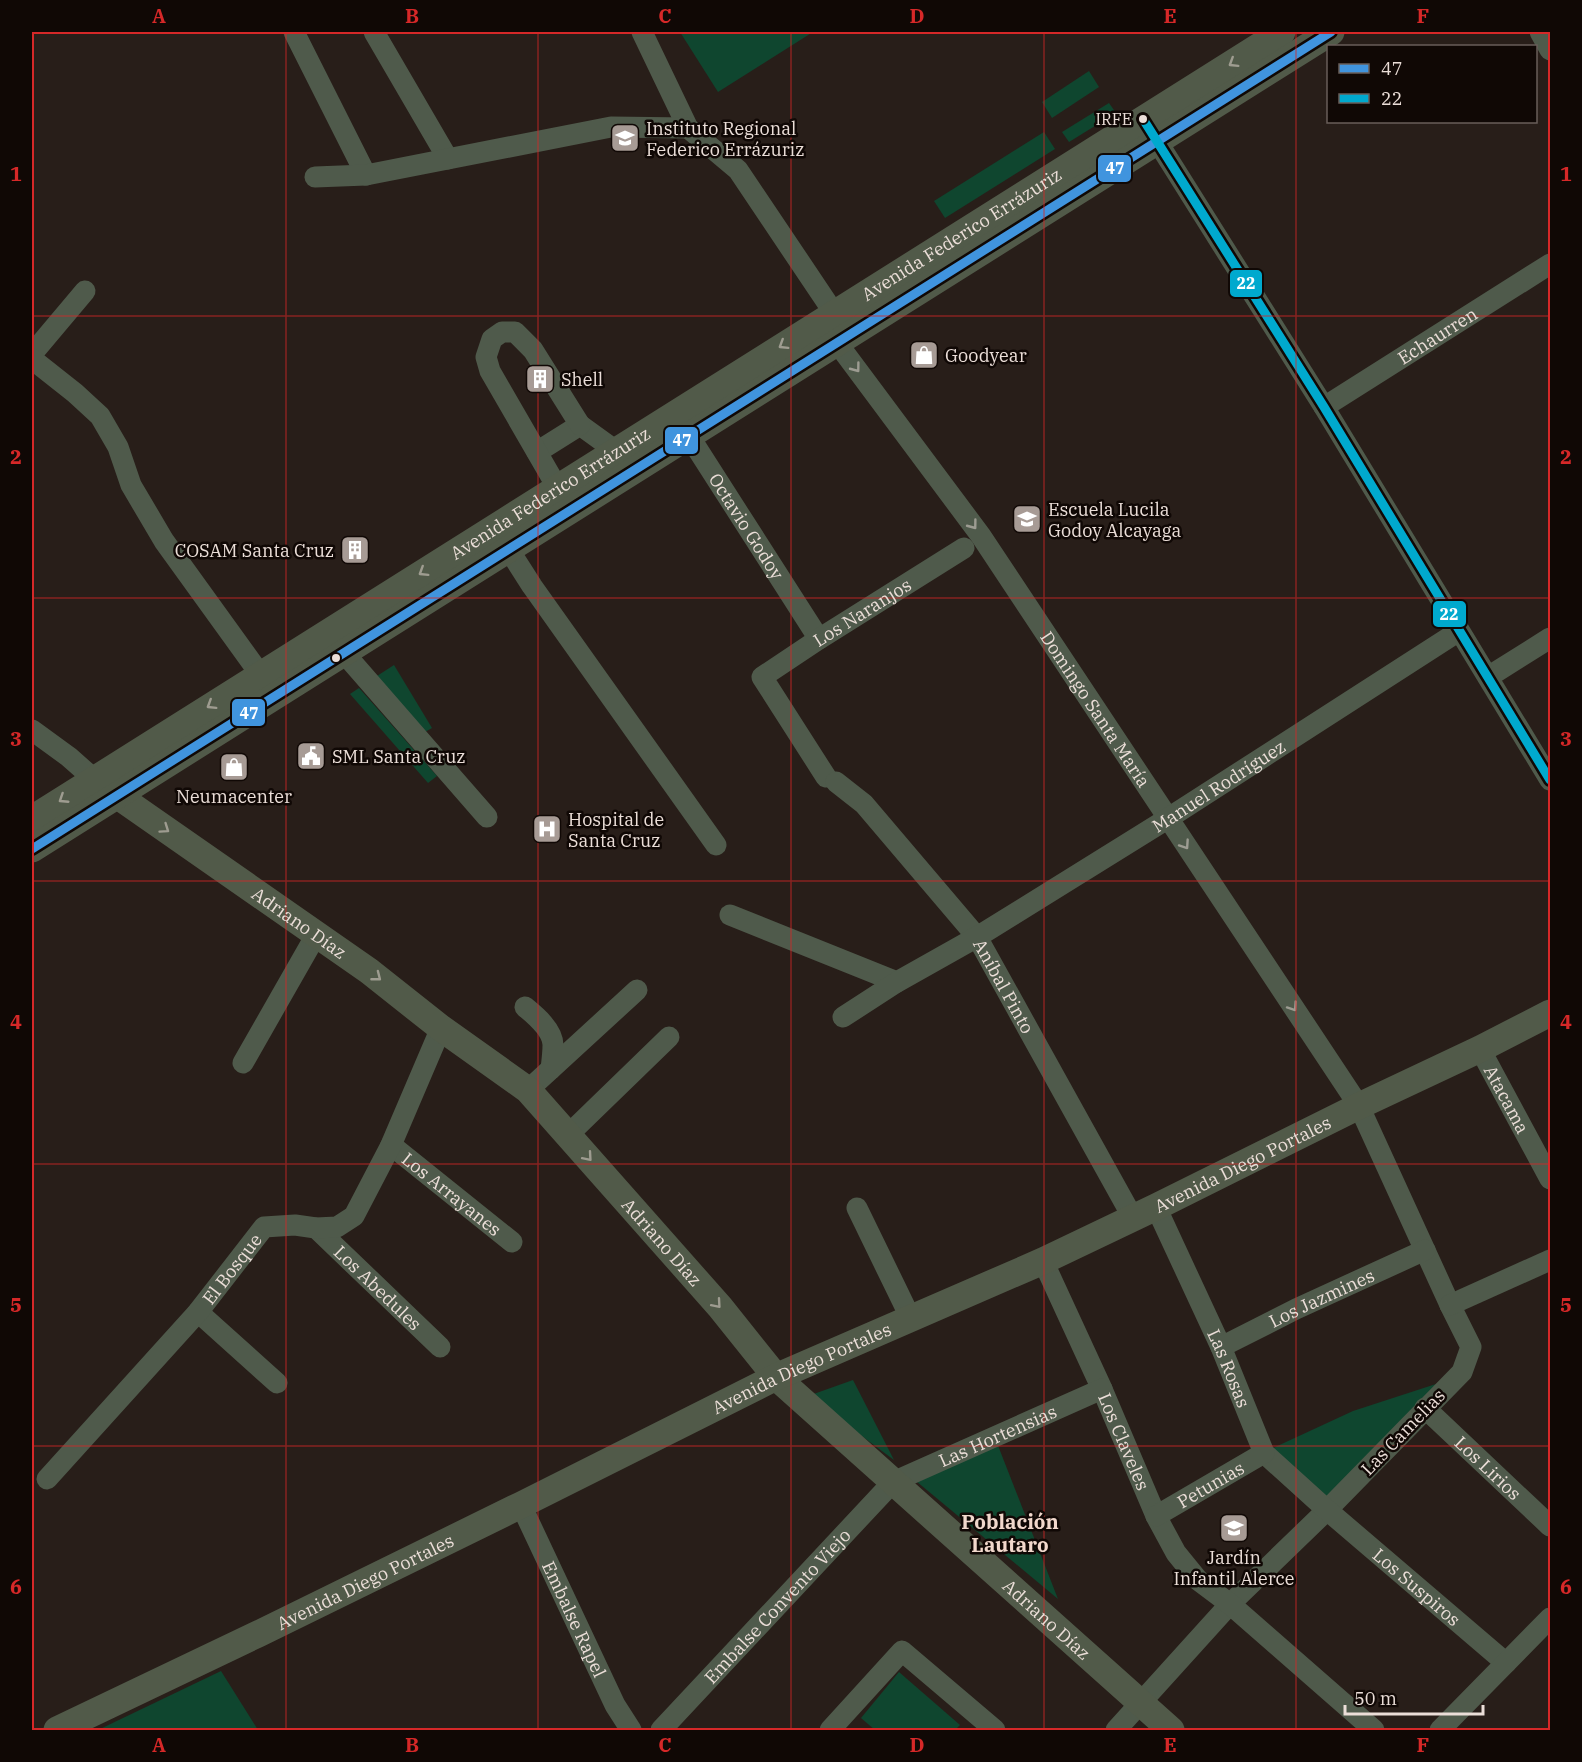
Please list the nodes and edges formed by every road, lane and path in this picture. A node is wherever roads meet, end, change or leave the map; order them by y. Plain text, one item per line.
1 (294, 32) edge
2 (374, 32) edge
3 (642, 32) edge
4 (1282, 32) edge
5 (1331, 32) edge
6 (1540, 32) edge
7 (1551, 50) edge
8 (688, 128) junction
9 (1150, 130) junction
10 (448, 159) junction
11 (366, 175) junction
12 (315, 177) dead end
13 (1551, 264) edge
14 (85, 291) dead end
15 (831, 326) junction
16 (32, 354) edge
17 (32, 359) edge
18 (1324, 407) junction
19 (580, 425) junction
20 (682, 425) junction
21 (616, 451) junction
22 (537, 452) junction
23 (558, 487) junction
24 (502, 538) junction
25 (964, 548) dead end
26 (1460, 632) junction
27 (1551, 638) edge
28 (819, 639) junction
29 (344, 653) junction
30 (260, 674) junction
31 (1488, 677) junction
32 (32, 730) edge
33 (93, 779) junction
34 (831, 780) joint
35 (1551, 780) edge
36 (117, 796) junction
37 (486, 817) dead end
38 (32, 819) edge
39 (1167, 819) junction
40 (717, 845) dead end
41 (32, 849) edge
42 (730, 915) dead end
43 (316, 935) junction
44 (977, 937) junction
45 (897, 982) junction
46 (637, 990) dead end
47 (525, 1007) dead end
48 (1551, 1013) edge
49 (843, 1017) dead end
50 (441, 1028) junction
51 (669, 1037) dead end
52 (1480, 1049) junction
53 (243, 1063) dead end
54 (551, 1069) junction
55 (528, 1090) junction
56 (1359, 1106) junction
57 (568, 1135) junction
58 (391, 1145) junction
59 (1551, 1179) edge
60 (857, 1208) dead end
61 (1145, 1212) junction
62 (316, 1228) junction
63 (512, 1242) dead end
64 (1425, 1250) junction
65 (1551, 1260) edge
66 (1043, 1261) junction
67 (1450, 1305) junction
68 (198, 1312) junction
69 (911, 1319) junction
70 (440, 1347) dead end
71 (1221, 1347) junction
72 (776, 1377) junction
73 (277, 1383) dead end
74 (1102, 1389) junction
75 (1425, 1408) junction
76 (1264, 1454) junction
77 (47, 1479) dead end
78 (893, 1482) junction
79 (521, 1505) junction
80 (1328, 1510) junction
81 (1156, 1516) junction
82 (1551, 1526) edge
83 (1230, 1604) junction
84 (1551, 1618) edge
85 (1506, 1663) junction
86 (1140, 1703) junction
87 (981, 1726) edge
88 (57, 1731) edge
89 (631, 1731) edge
90 (661, 1731) edge
91 (830, 1731) edge
92 (1116, 1731) edge
93 (1171, 1731) edge
94 (1374, 1731) edge
95 (1440, 1731) edge

1 - 11 street
2 - 10 street
3 - 8 street
4 -> 9 main road, Avenida Federico Errázuriz
5 - 9 main road, Avenida Federico Errázuriz
6 - 7 street
8 - 10 street
8 - 15 street, Domingo Santa María
9 - 15 main road, Avenida Federico Errázuriz
9 - 18 street
10 - 11 street
11 - 12 street
13 - 18 street, Echaurren
14 - 16 street
15 - 20 main road, Avenida Federico Errázuriz
15 -> 39 street, Domingo Santa María
17 - 30 street
18 - 26 street
19 - 21 street
19 - 22 street
19 - 22 street
20 - 21 main road, Avenida Federico Errázuriz
20 - 24 main road, Avenida Federico Errázuriz
20 - 28 street, Octavio Godoy
21 - 23 main road, Avenida Federico Errázuriz
22 - 23 street
23 - 24 main road, Avenida Federico Errázuriz
24 - 29 main road, Avenida Federico Errázuriz
24 -> 30 main road, Avenida Federico Errázuriz
24 - 40 street
25 - 28 street, Los Naranjos
26 - 31 street
26 - 39 street, Manuel Rodríguez
27 - 31 street
28 - 34 street, Los Naranjos
29 - 36 main road, Avenida Federico Errázuriz
29 - 37 street
30 -> 33 main road, Avenida Federico Errázuriz
31 - 35 street
32 - 33 street
33 - 36 main road, Adriano Díaz
33 -> 38 main road, Avenida Federico Errázuriz
34 - 44 street, Aníbal Pinto
36 - 41 main road, Avenida Federico Errázuriz
36 -> 43 main road, Adriano Díaz
39 - 44 street, Manuel Rodríguez
39 -> 56 street, Domingo Santa María
42 - 45 street
43 -> 50 main road, Adriano Díaz
43 - 53 street
44 - 45 street, Manuel Rodríguez
44 - 61 street, Aníbal Pinto
45 - 49 street, Manuel Rodríguez
46 - 54 street
47 - 54 street
48 - 52 main road, Avenida Diego Portales
50 - 55 main road, Adriano Díaz
50 - 58 street, El Bosque
51 - 57 street
52 - 56 main road, Avenida Diego Portales
52 - 59 street, Atacama
54 - 55 street
55 - 57 main road, Adriano Díaz
56 - 61 main road, Avenida Diego Portales
56 - 64 street, Las Camelias
57 -> 72 main road, Adriano Díaz
58 - 62 street, El Bosque
58 - 63 street, Los Arrayanes
60 - 69 street
61 - 66 main road, Avenida Diego Portales
61 - 71 street, Las Rosas
62 - 68 street, El Bosque
62 - 70 street, Los Abedules
64 - 67 street, Las Camelias
64 - 71 street, Los Jazmines
65 - 67 street
66 - 69 main road, Avenida Diego Portales
66 - 74 street, Los Claveles
67 - 75 street, Las Camelias
68 - 73 street
68 - 77 street, El Bosque
69 - 72 main road, Avenida Diego Portales
71 - 76 street, Las Rosas
72 - 78 main road, Adriano Díaz
72 - 79 main road, Avenida Diego Portales
74 - 78 street, Las Hortensias
74 - 81 street, Los Claveles
75 - 80 street, Las Camelias
75 - 82 street, Los Lirios
76 - 80 street, Las Rosas
76 - 81 street, Petunias
78 - 86 main road, Adriano Díaz
78 - 90 street, Embalse Convento Viejo
79 - 88 main road, Avenida Diego Portales
79 - 89 street, Embalse Rapel
80 - 83 street, Las Camelias
80 - 85 street, Los Suspiros
81 - 83 street, Los Claveles
83 - 86 street, Las Camelias
83 - 94 street, Los Claveles
84 - 85 street
85 - 95 street
86 - 92 street, Las Camelias
86 - 93 main road, Adriano Díaz
87 - 91 street

